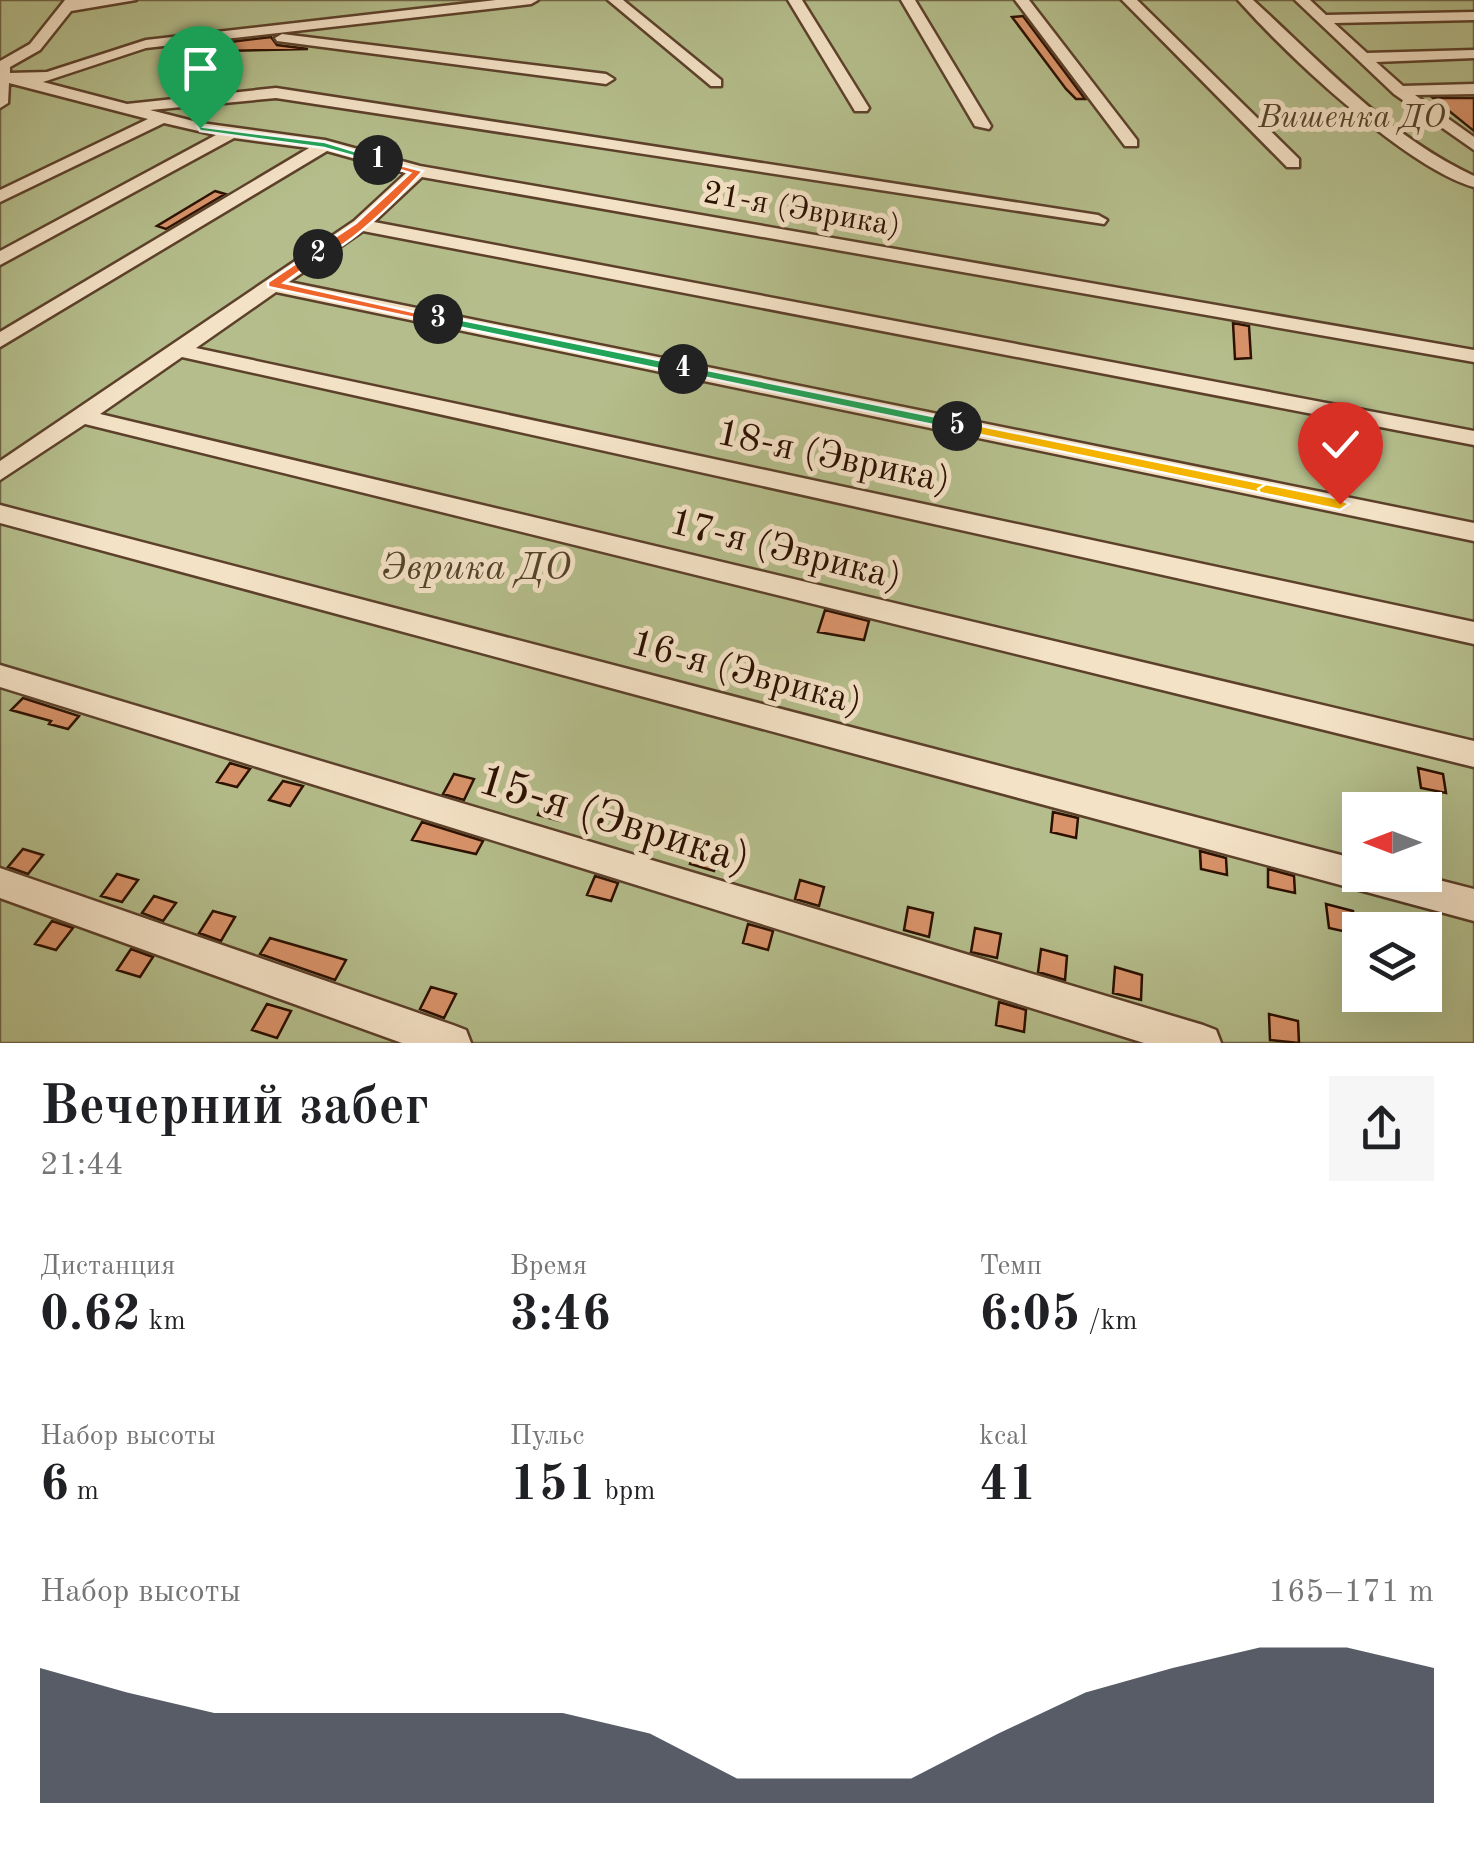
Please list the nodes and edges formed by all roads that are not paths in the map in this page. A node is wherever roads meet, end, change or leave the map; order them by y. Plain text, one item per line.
1 (129, 0) edge
2 (531, 0) edge
3 (615, 0) edge
4 (795, 0) edge
5 (908, 0) edge
6 (1022, 0) edge
7 (1130, 0) edge
8 (1246, 0) edge
9 (1302, 0) edge
10 (1400, 0) edge
11 (70, 3) edge
12 (1474, 16) edge
13 (1426, 17) junction
14 (1324, 19) junction
15 (242, 33) junction
16 (1474, 54) edge
17 (1360, 58) junction
18 (1, 76) edge
19 (606, 79) dead end
20 (20, 80) junction
21 (716, 83) dead end
22 (1474, 89) edge
23 (1399, 91) junction
24 (0, 103) edge
25 (861, 108) dead end
26 (122, 109) junction
27 (160, 119) junction
28 (983, 126) dead end
29 (1455, 132) junction
30 (1474, 132) edge
31 (228, 134) junction
32 (1131, 143) dead end
33 (325, 145) junction
34 (1474, 145) edge
35 (1293, 164) dead end
36 (418, 171) junction
37 (1474, 182) edge
38 (0, 197) edge
39 (1098, 220) dead end
40 (360, 225) junction
41 (0, 259) edge
42 (273, 285) junction
43 (0, 341) edge
44 (178, 350) junction
45 (1474, 356) edge
46 (80, 416) junction
47 (1474, 438) edge
48 (0, 472) edge
49 (0, 514) edge
50 (1474, 532) edge
51 (1474, 633) edge
52 (0, 676) edge
53 (1474, 754) edge
54 (0, 883) edge
55 (1474, 906) edge
56 (454, 1043) edge
57 (1203, 1043) edge

1 - 11 lane
2 - 15 lane
3 - 21 lane
4 - 25 lane
5 - 28 lane
6 - 32 lane
7 - 35 lane
8 - 37 lane
9 - 14 lane
10 - 13 lane
11 - 18 lane
12 - 13 lane
13 - 14 lane
14 - 17 lane
15 - 19 lane
15 - 20 lane
16 - 17 lane
17 - 23 lane
18 - 20 lane
18 - 24 lane
20 - 26 lane, 21-я (Эврика)
22 - 23 lane
23 - 29 lane
26 - 27 lane, 21-я (Эврика)
26 - 39 lane
27 - 31 lane, 21-я (Эврика)
27 - 38 lane
29 - 30 lane
29 - 34 lane
31 - 33 lane, 21-я (Эврика)
31 - 41 lane
33 - 36 lane, 21-я (Эврика)
33 - 43 lane
36 - 40 lane
36 - 45 lane, 21-я (Эврика)
40 - 42 lane
40 - 47 lane
42 - 44 lane
42 - 50 lane
44 - 46 lane
44 - 51 lane, 18-я (Эврика)
46 - 48 lane
46 - 53 lane, 17-я (Эврика)
49 - 55 lane, 16-я (Эврика)
52 - 57 lane, 15-я (Эврика)
54 - 56 lane

